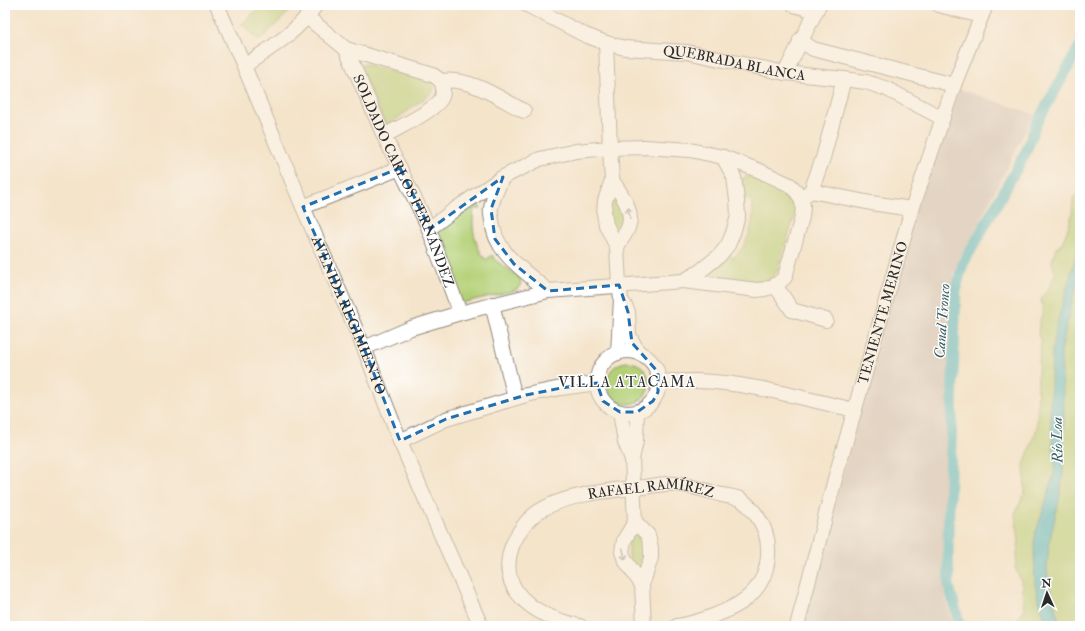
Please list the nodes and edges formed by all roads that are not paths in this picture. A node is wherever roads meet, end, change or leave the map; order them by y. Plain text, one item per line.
1 (217, 5) edge
2 (316, 5) edge
3 (527, 5) edge
4 (794, 5) edge
5 (939, 5) edge
6 (818, 8) edge
7 (983, 10) edge
8 (308, 17) junction
9 (800, 40) junction
10 (606, 43) junction
11 (346, 49) junction
12 (244, 66) junction
13 (785, 73) junction
14 (844, 79) junction
15 (442, 81) junction
16 (954, 85) junction
17 (524, 111) dead end
18 (942, 118) junction
19 (384, 136) junction
20 (610, 148) junction
21 (723, 157) junction
22 (400, 168) junction
23 (503, 177) junction
24 (612, 180) junction
25 (806, 194) junction
26 (303, 207) junction
27 (912, 209) junction
28 (429, 229) junction
29 (617, 247) junction
30 (683, 280) junction
31 (775, 285) junction
32 (548, 291) junction
33 (620, 291) junction
34 (492, 304) junction
35 (460, 313) junction
36 (826, 320) dead end
37 (364, 348) junction
38 (638, 352) junction
39 (618, 353) junction
40 (659, 382) junction
41 (597, 383) junction
42 (515, 398) junction
43 (855, 410) junction
44 (620, 412) junction
45 (636, 412) junction
46 (400, 441) junction
47 (632, 459) junction
48 (633, 488) junction
49 (635, 522) junction
50 (642, 585) junction
51 (481, 626) edge
52 (580, 626) edge
53 (644, 626) edge
54 (677, 626) edge
55 (797, 626) edge

1 - 12 street, AVENIDA REGIMIENTO
2 - 8 street
3 - 10 street, QUEBRADA BLANCA
4 - 6 street
5 - 7 street
6 - 9 street
7 - 16 street, TENIENTE MERINO
8 - 11 street
8 - 12 street
9 - 13 street
9 - 16 street
10 - 13 street, QUEBRADA BLANCA
10 - 20 street
11 - 15 street
11 - 19 street, SOLDADO CARLOS FERNÁNDEZ
12 - 26 street, AVENIDA REGIMIENTO
13 - 14 street, QUEBRADA BLANCA
14 - 18 street, QUEBRADA BLANCA
14 - 25 street
15 - 17 street
15 - 19 street
16 - 18 street, TENIENTE MERINO
18 - 27 street, TENIENTE MERINO
19 - 22 street, SOLDADO CARLOS FERNÁNDEZ
20 - 21 street
20 - 23 street
20 - 24 street
21 - 25 street
21 - 30 street
22 - 26 street
22 - 28 street, SOLDADO CARLOS FERNÁNDEZ
23 - 28 street
23 - 32 street
24 - 29 street
29 -> 24 street
25 - 27 street
25 - 31 street
26 - 37 street, AVENIDA REGIMIENTO
27 - 43 street, TENIENTE MERINO
28 - 35 street, SOLDADO CARLOS FERNÁNDEZ
29 - 33 street
30 - 31 street
30 - 33 street
31 - 36 street
32 - 33 street
32 - 34 street
33 - 38 street
33 - 39 street
34 - 35 street
34 - 42 street
35 - 37 street
37 - 46 street, AVENIDA REGIMIENTO
38 - 39 street
38 - 40 street
39 - 41 street
40 - 43 street
40 - 45 street
41 - 42 street
41 - 44 street
42 - 46 street
43 - 55 street, TENIENTE MERINO
44 - 45 street
44 - 47 street
45 - 47 street
46 - 51 street, AVENIDA REGIMIENTO
47 - 48 street
48 - 49 street
48 - 52 street, RAFAEL RAMÍREZ
48 - 54 street, RAFAEL RAMÍREZ
49 - 50 street
49 -> 50 street
50 - 53 street

